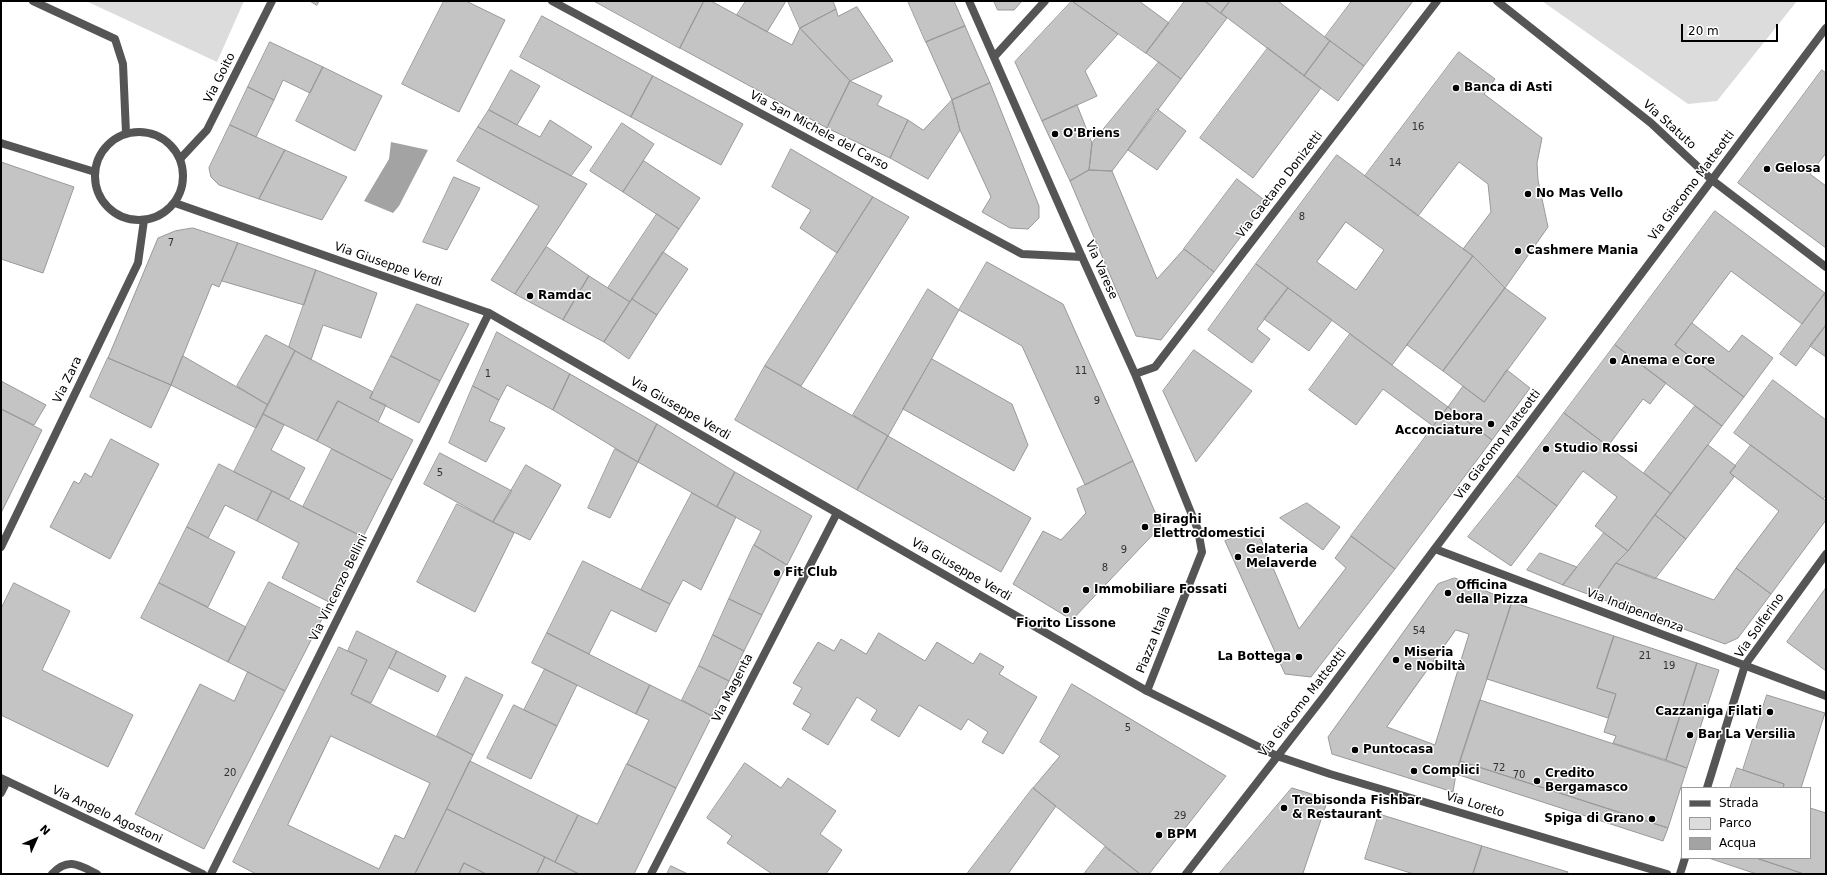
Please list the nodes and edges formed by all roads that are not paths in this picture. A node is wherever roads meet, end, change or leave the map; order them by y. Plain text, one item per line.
1 (33, 1) edge
2 (272, 1) edge
3 (552, 1) edge
4 (970, 1) edge
5 (1045, 1) edge
6 (1437, 1) edge
7 (1497, 1) edge
8 (1826, 28) edge
9 (994, 57) junction
10 (126, 133) junction
11 (1, 143) edge
12 (180, 159) junction
13 (95, 172) junction
14 (1712, 180) junction
15 (175, 203) junction
16 (144, 220) junction
17 (1082, 257) junction
18 (1826, 267) edge
19 (489, 313) junction
20 (1136, 374) junction
21 (837, 513) junction
22 (1, 547) edge
23 (1435, 549) junction
24 (1202, 552) joint
25 (1826, 554) edge
26 (1745, 666) junction
27 (1147, 692) junction
28 (1826, 696) edge
29 (1277, 756) junction
30 (4, 780) edge
31 (1707, 787) edge
32 (1, 793) edge
33 (1685, 859) edge
34 (52, 874) edge
35 (97, 874) edge
36 (203, 874) edge
37 (210, 874) edge
38 (651, 874) edge
39 (1186, 874) edge
40 (1667, 874) edge
41 (1680, 874) edge

1 - 10 street
2 - 12 street, Via Goito
3 - 17 street, Via San Michele del Carso
4 - 9 street, Via Varese
5 - 9 street
6 - 20 street, Via Gaetano Donizetti
7 - 14 street, Via Statuto
8 - 14 street, Via Giacomo Matteotti
9 - 17 street, Via Varese
10 - 12 street
10 - 13 street
11 - 13 street
12 - 15 street
13 - 16 street
14 - 18 street, Via Statuto
14 - 23 street, Via Giacomo Matteotti
15 - 16 street
15 - 19 street, Via Giuseppe Verdi
16 - 22 street, Via Zara
17 - 20 street, Via Varese
19 - 21 street, Via Giuseppe Verdi
19 - 37 street, Via Vincenzo Bellini
20 - 24 street, Via Varese
21 - 27 street, Via Giuseppe Verdi
21 - 38 street, Via Magenta
23 - 26 street, Via Indipendenza
23 - 29 street, Via Giacomo Matteotti
24 - 27 street, Piazza Italia
25 - 26 street, Via Solferino
26 - 28 street, Via Indipendenza
26 - 31 street, Via Solferino
27 - 29 street, Piazza Italia
29 - 39 street, Via Giacomo Matteotti
29 - 40 street, Via Loreto
30 - 32 street
30 - 36 street, Via Angelo Agostoni
33 - 41 street
34 - 35 street

